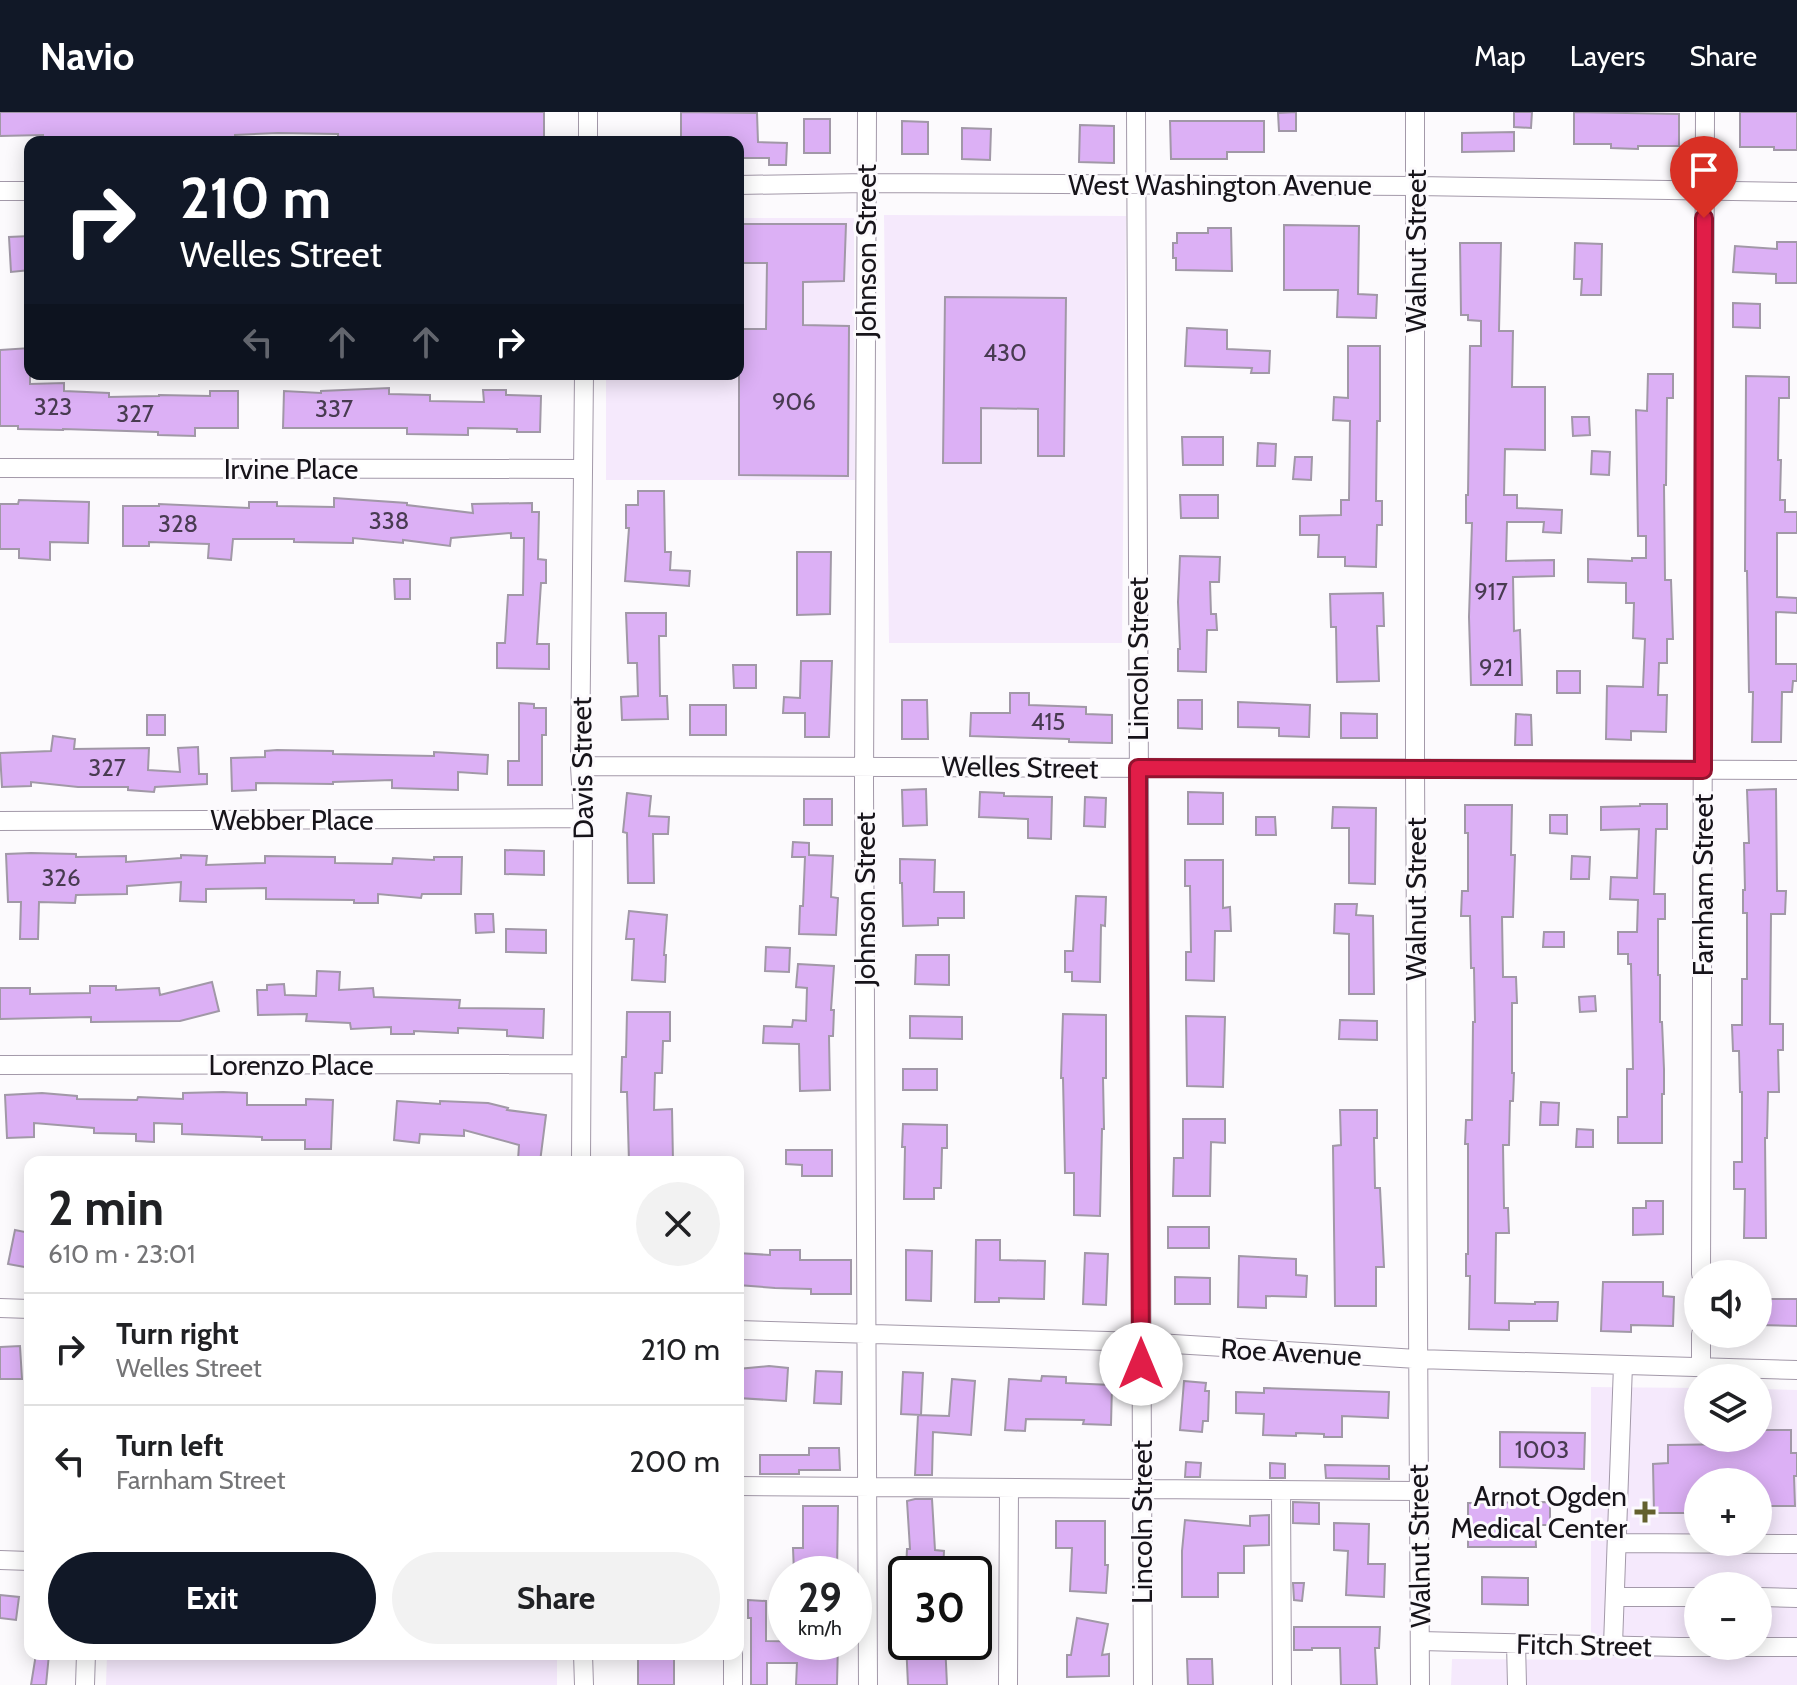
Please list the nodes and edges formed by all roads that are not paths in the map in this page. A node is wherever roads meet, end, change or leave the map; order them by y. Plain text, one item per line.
1 (588, 112) edge
2 (867, 112) edge
3 (1136, 112) edge
4 (1415, 112) edge
5 (1705, 112) edge
6 (588, 136) edge
7 (867, 183) junction
8 (744, 185) edge
9 (1135, 185) junction
10 (1416, 186) junction
11 (1705, 189) junction
12 (0, 191) edge
13 (24, 191) edge
14 (1797, 192) edge
15 (584, 380) edge
16 (0, 468) edge
17 (581, 469) junction
18 (864, 765) junction
19 (580, 766) junction
20 (1138, 768) junction
21 (1415, 768) junction
22 (1703, 770) junction
23 (1797, 770) edge
24 (583, 818) junction
25 (0, 821) edge
26 (581, 1064) junction
27 (0, 1065) edge
28 (581, 1156) edge
29 (1701, 1260) edge
30 (0, 1308) edge
31 (24, 1309) edge
32 (744, 1330) edge
33 (866, 1334) junction
34 (1141, 1342) junction
35 (1417, 1359) junction
36 (1623, 1365) junction
37 (1684, 1367) edge
38 (1772, 1369) edge
39 (1797, 1370) edge
40 (744, 1486) edge
41 (867, 1487) junction
42 (1009, 1488) junction
43 (1142, 1490) junction
44 (1281, 1490) junction
45 (1418, 1491) junction
46 (1617, 1543) junction
47 (1797, 1544) edge
48 (0, 1560) edge
49 (24, 1561) edge
50 (1615, 1597) junction
51 (1684, 1597) edge
52 (1772, 1597) edge
53 (1797, 1598) edge
54 (1420, 1641) junction
55 (1516, 1643) junction
56 (1613, 1645) junction
57 (1797, 1647) edge
58 (86, 1660) edge
59 (583, 1660) edge
60 (733, 1660) edge
61 (85, 1685) edge
62 (584, 1685) edge
63 (733, 1685) edge
64 (868, 1685) edge
65 (1008, 1685) edge
66 (1143, 1685) edge
67 (1282, 1685) edge
68 (1420, 1685) edge
69 (1517, 1685) edge

1 - 6 street
2 - 7 street, Johnson Street
3 - 9 street, Lincoln Street
4 - 10 street, Walnut Street
5 - 11 street, Farnham Street
7 - 8 street, West Washington Avenue
7 - 9 street, West Washington Avenue
7 - 18 street, Johnson Street
9 - 10 street, West Washington Avenue
9 - 20 street, Lincoln Street
10 - 11 street, West Washington Avenue
10 - 21 street, Walnut Street
11 - 14 street, West Washington Avenue
11 - 22 street, Farnham Street
12 - 13 street
15 - 17 street, Davis Street
16 - 17 street, Irvine Place
17 - 19 street, Davis Street
18 - 19 street, Welles Street
18 - 20 street, Welles Street
18 - 33 street, Johnson Street
19 - 24 street, Davis Street
20 - 21 street, Welles Street
20 - 34 street, Lincoln Street
21 - 22 street, Welles Street
21 - 35 street, Walnut Street
22 - 23 street, Welles Street
22 - 29 street, Farnham Street
24 - 25 street, Webber Place
24 - 26 street, Davis Street
26 - 27 street, Lorenzo Place
26 - 28 street, Davis Street
30 - 31 street
32 - 33 street, Roe Avenue
33 - 34 street, Roe Avenue
33 - 41 street, Johnson Street
34 - 35 street, Roe Avenue
34 - 43 street, Lincoln Street
35 - 36 street, Roe Avenue
35 - 45 street, Walnut Street
36 - 37 street, Roe Avenue
36 - 46 street
38 - 39 street, Roe Avenue
40 - 41 street
41 - 42 street
41 - 64 street, Johnson Street
42 - 43 street
42 - 65 street
43 - 44 street
43 - 66 street, Lincoln Street
44 - 45 street
44 - 67 street
45 - 54 street, Walnut Street
46 - 47 street
46 - 50 street
48 - 49 street
50 - 51 street
50 - 56 street
52 - 53 street
54 - 55 street, Fitch Street
54 - 68 street, Walnut Street
55 - 56 street, Fitch Street
55 - 69 street
56 - 57 street, Fitch Street
58 - 61 street
59 - 62 street
60 - 63 street

